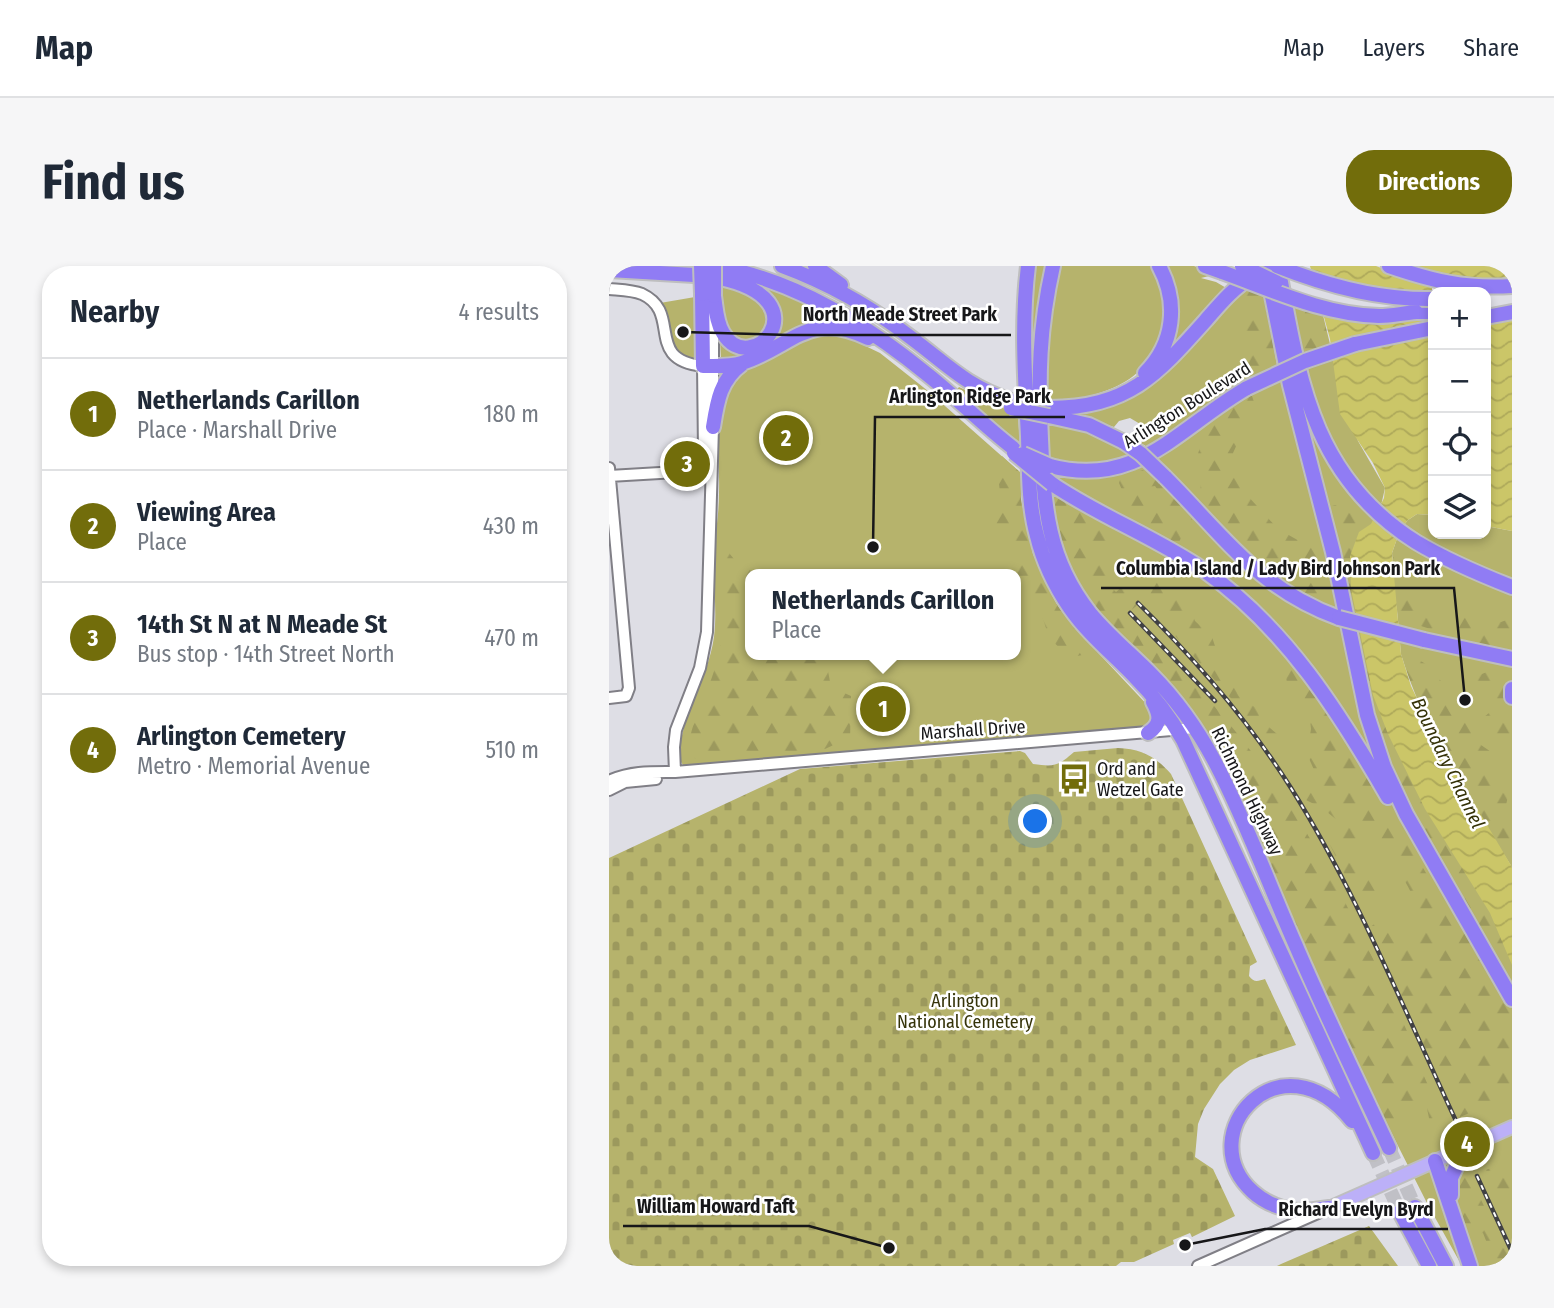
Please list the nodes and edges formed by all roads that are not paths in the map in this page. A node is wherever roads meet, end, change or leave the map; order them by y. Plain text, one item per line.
1 (782, 266) edge
2 (815, 266) edge
3 (1022, 266) edge
4 (1028, 266) edge
5 (1053, 266) edge
6 (1159, 266) edge
7 (1205, 266) edge
8 (1242, 266) edge
9 (1277, 266) edge
10 (1393, 267) edge
11 (1265, 269) edge
12 (697, 270) edge
13 (718, 270) edge
14 (609, 271) edge
15 (1512, 288) edge
16 (609, 289) edge
17 (1491, 294) edge
18 (708, 295) junction
19 (1428, 299) edge
20 (857, 301) junction
21 (1512, 303) edge
22 (1491, 307) edge
23 (1416, 312) junction
24 (1428, 312) edge
25 (1512, 312) edge
26 (1491, 316) edge
27 (1428, 329) edge
28 (1023, 342) junction
29 (905, 356) junction
30 (743, 363) junction
31 (708, 366) junction
32 (1096, 403) junction
33 (1049, 412) junction
34 (713, 427) junction
35 (1013, 450) junction
36 (609, 468) edge
37 (708, 470) junction
38 (609, 476) edge
39 (1512, 590) edge
40 (1512, 659) edge
41 (1146, 688) junction
42 (1512, 689) edge
43 (1512, 697) edge
44 (609, 698) edge
45 (1195, 728) junction
46 (1177, 730) junction
47 (1148, 733) junction
48 (1189, 752) junction
49 (675, 772) junction
50 (609, 781) edge
51 (609, 790) edge
52 (1427, 852) junction
53 (1512, 999) edge
54 (1512, 1127) edge
55 (1389, 1148) tunnel mouth
56 (1465, 1148) junction
57 (1435, 1161) junction
58 (1415, 1207) tunnel mouth
59 (1329, 1208) junction
60 (1453, 1210) junction
61 (1400, 1212) tunnel mouth
62 (1198, 1266) edge
63 (1429, 1266) edge
64 (1446, 1266) edge
65 (1473, 1266) edge

1 - 20 highway
2 - 20 highway
3 - 28 main road
4 - 28 highway, Richmond Highway
5 - 45 highway, Richmond Highway
6 - 32 highway
7 - 23 highway, bridge
8 - 23 highway, bridge
9 - 19 highway, bridge
9 - 39 highway
10 - 15 highway
11 - 32 highway
11 - 52 highway
12 - 14 highway
12 - 18 highway, bridge
13 - 18 highway, bridge
13 - 18 highway
13 - 29 highway, Arlington Boulevard
15 - 17 highway
16 - 31 street
18 - 31 highway
20 - 33 highway
21 - 22 highway
23 - 24 highway
25 - 26 highway
27 - 35 highway, Arlington Boulevard, bridge
28 - 41 highway, Richmond Highway
29 - 30 highway
29 - 35 highway, Arlington Boulevard
30 - 31 highway
30 - 34 highway
31 - 34 street
31 - 37 street
32 - 33 highway
33 - 40 highway, bridge
34 - 37 street
35 - 52 highway, bridge
36 - 38 street
37 - 38 street
37 - 49 street
38 - 44 street
41 - 46 highway, Richmond Highway
41 - 47 highway
42 - 43 highway
45 - 46 street, Marshall Drive
45 - 55 highway, Richmond Highway
46 - 47 street, Marshall Drive
46 - 48 highway, Richmond Highway
47 - 48 street, Marshall Drive
47 - 49 street, Marshall Drive
48 - 59 highway, Richmond Highway
49 - 50 street, Marshall Drive
49 - 51 street, Marshall Drive
52 - 53 highway
54 - 56 main road
56 - 57 main road
56 - 60 highway
57 - 59 main road
57 - 60 highway
58 - 64 highway
59 - 62 street
60 - 65 highway
61 - 63 highway

